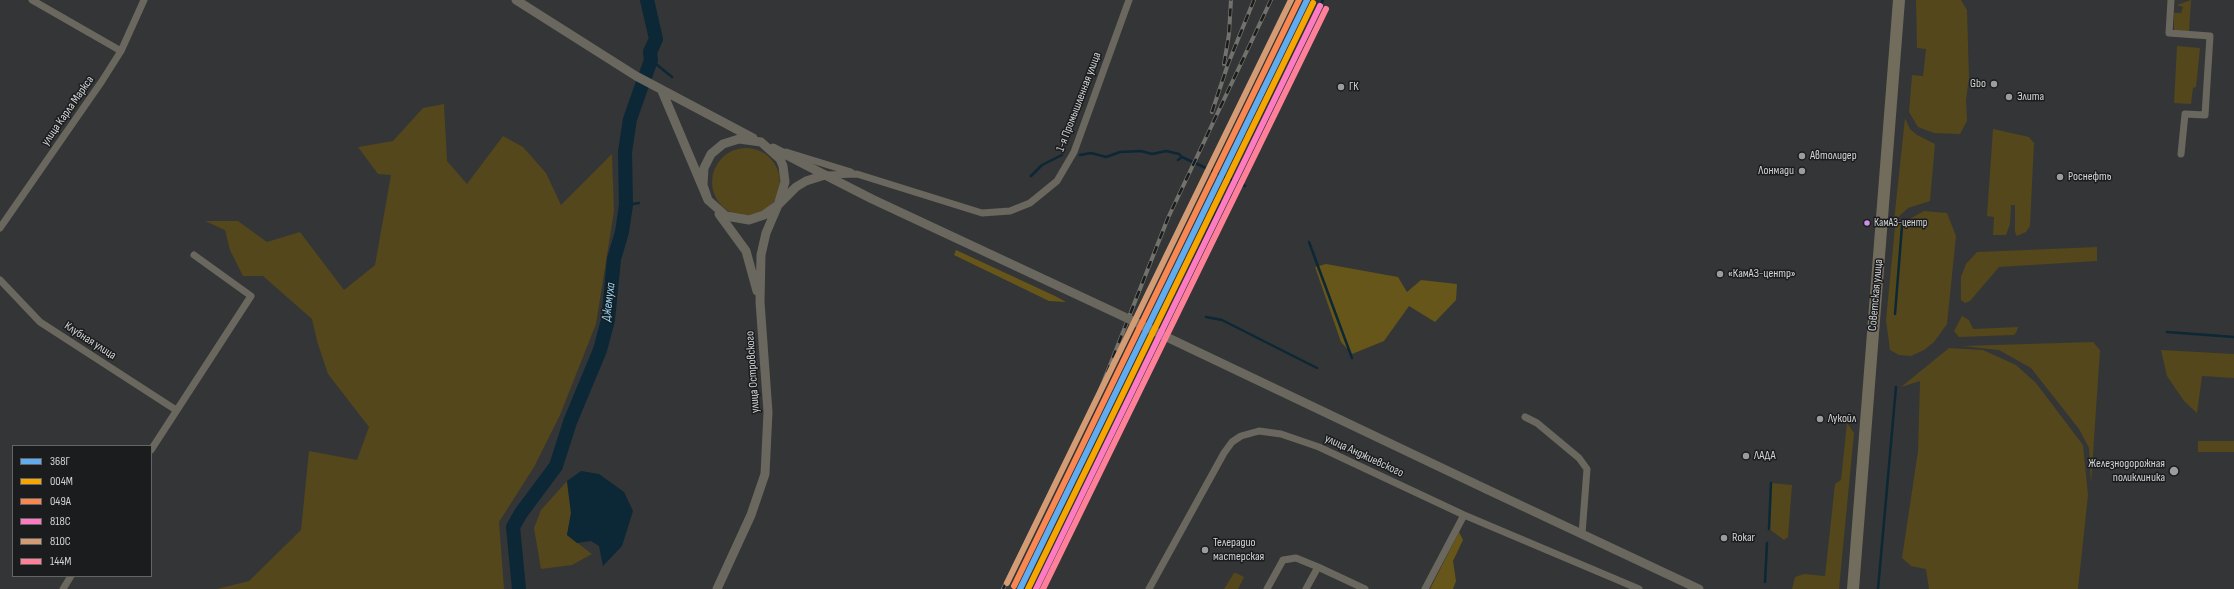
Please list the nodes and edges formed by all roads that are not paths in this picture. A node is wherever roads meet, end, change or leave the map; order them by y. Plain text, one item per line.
1 (32, 0) edge
2 (144, 0) edge
3 (516, 0) edge
4 (1129, 0) edge
5 (1899, 0) edge
6 (2171, 0) edge
7 (121, 51) junction
8 (660, 90) junction
9 (765, 144) junction
10 (2181, 154) dead end
11 (857, 174) junction
12 (826, 175) junction
13 (710, 203) junction
14 (778, 205) junction
15 (0, 228) edge
16 (194, 255) dead end
17 (0, 280) edge
18 (760, 302) junction
19 (176, 410) junction
20 (1525, 417) dead end
21 (152, 448) edge
22 (1464, 514) junction
23 (1582, 534) junction
24 (1318, 566) junction
25 (70, 577) edge
26 (1683, 586) edge
27 (63, 589) edge
28 (717, 589) edge
29 (1149, 589) edge
30 (1267, 589) edge
31 (1306, 589) edge
32 (1365, 589) edge
33 (1425, 589) edge
34 (1638, 589) edge
35 (1699, 589) edge
36 (1853, 589) edge

1 - 7 street
2 - 7 street, улица Карла Маркса
3 - 8 street
4 - 11 street, 1-я Промышленная улица
5 - 36 highway, Советская улица
6 - 10 street
7 - 15 street, улица Карла Маркса
8 - 9 street
8 - 13 street
9 - 11 street
9 - 12 street
9 - 13 street
9 - 14 street
11 - 12 street, 1-я Промышленная улица
12 - 14 street, улица Островского
12 - 23 street, bridge
13 - 14 street
13 - 18 street
14 - 18 street, улица Островского
16 - 19 street
17 - 19 street, Клубная улица
18 - 28 street, улица Островского
19 - 21 street
20 - 23 street
22 - 29 street, улица Анджиевского
22 - 33 street
22 - 34 street, улица Анджиевского
23 - 26 street
24 - 30 street
24 - 31 street
24 - 32 street
25 - 27 street
26 - 35 street

